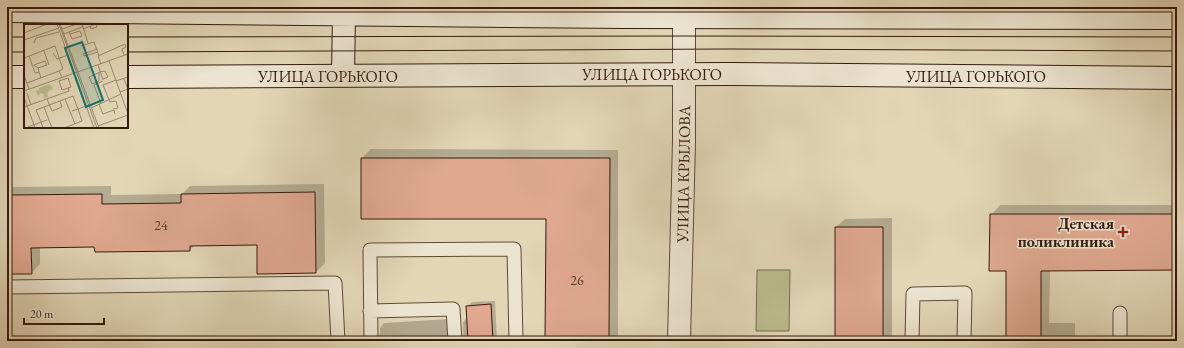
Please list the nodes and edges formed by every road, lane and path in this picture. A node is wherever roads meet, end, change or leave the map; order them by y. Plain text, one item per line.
1 (13, 10) edge
2 (370, 10) edge
3 (684, 12) edge
4 (1044, 12) edge
5 (344, 13) junction
6 (1177, 18) edge
7 (684, 74) junction
8 (343, 76) junction
9 (7, 77) edge
10 (24, 77) edge
11 (128, 77) edge
12 (1177, 78) edge
13 (7, 287) edge
14 (370, 311) junction
15 (1120, 313) dead end
16 (338, 341) edge
17 (371, 341) edge
18 (455, 341) edge
19 (516, 341) edge
20 (679, 341) edge
21 (912, 341) edge
22 (964, 341) edge
23 (1120, 341) edge

1 - 5 main road
2 - 3 main road
2 - 5 main road
3 - 4 main road
3 - 7 main road, УЛИЦА КРЫЛОВА
4 - 6 main road
5 - 8 main road
7 - 8 main road, УЛИЦА ГОРЬКОГО
7 - 12 main road, УЛИЦА ГОРЬКОГО
7 - 20 main road, УЛИЦА КРЫЛОВА
8 - 11 main road, УЛИЦА ГОРЬКОГО
9 - 10 main road
13 - 16 lane
14 - 17 lane
14 - 18 lane
14 - 19 lane
15 - 23 lane
21 - 22 lane

